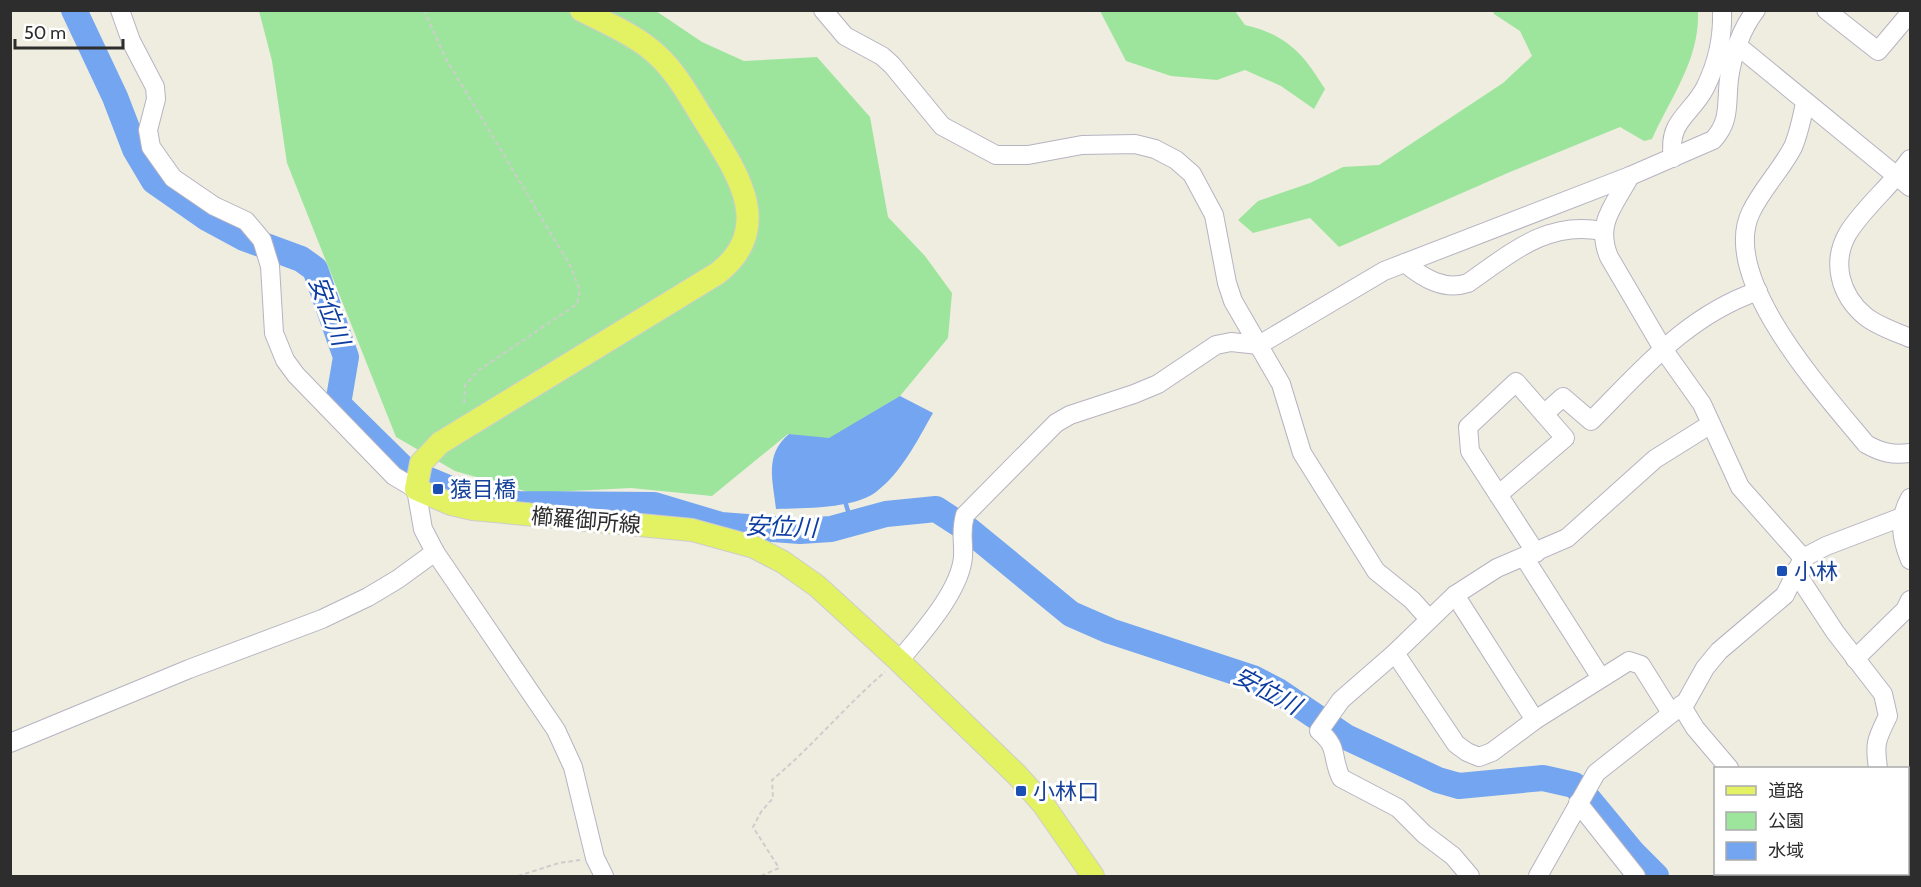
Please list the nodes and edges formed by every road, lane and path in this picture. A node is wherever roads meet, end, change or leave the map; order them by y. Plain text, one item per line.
1 (120, 10) edge
2 (424, 10) edge
3 (581, 10) edge
4 (823, 10) edge
5 (1722, 10) edge
6 (1756, 10) edge
7 (1826, 10) edge
8 (1911, 13) edge
9 (1738, 46) junction
10 (1805, 103) junction
11 (1673, 158) junction
12 (1911, 159) edge
13 (1630, 176) junction
14 (1904, 182) edge
15 (1602, 231) junction
16 (1405, 263) junction
17 (1758, 291) junction
18 (1911, 338) edge
19 (1259, 345) junction
20 (1663, 349) junction
21 (1544, 414) junction
22 (1711, 424) junction
23 (464, 428) junction
24 (1911, 453) edge
25 (418, 477) junction
26 (1498, 495) junction
27 (1911, 498) edge
28 (1902, 517) junction
29 (435, 552) junction
30 (1530, 555) junction
31 (1911, 560) edge
32 (1799, 565) junction
33 (1455, 595) junction
34 (1909, 609) edge
35 (1429, 619) junction
36 (1395, 653) junction
37 (1855, 658) junction
38 (899, 661) junction
39 (1601, 678) junction
40 (1676, 709) junction
41 (1535, 720) junction
42 (10, 744) edge
43 (1728, 767) edge
44 (1878, 767) edge
45 (1578, 803) junction
46 (595, 858) junction
47 (1542, 874) edge
48 (518, 876) edge
49 (604, 876) edge
50 (761, 876) edge
51 (1093, 876) edge
52 (1470, 876) edge
53 (1636, 876) edge

1 - 25 street
2 - 23 path
3 - 23 main road
4 - 19 street
5 - 11 street
6 - 9 street
7 - 8 street
9 - 10 street
9 - 11 street
10 - 14 street
10 - 17 street
11 - 13 street
12 - 14 street
13 - 15 street
13 - 16 street
14 - 18 street
15 - 16 street
15 - 20 street
16 - 19 street
17 - 20 street
17 - 24 street
19 - 35 street
19 - 38 street
20 - 21 street
20 - 22 street
21 - 26 street
21 - 26 street
22 - 30 street
22 - 32 street
23 - 25 main road
25 - 29 street
25 - 38 main road, 櫛羅御所線
26 - 30 street
27 - 28 street
28 - 31 street
28 - 32 street
29 - 42 street
29 - 46 street
30 - 33 street
30 - 39 street
32 - 37 street
32 - 40 street
33 - 35 street
33 - 41 street
34 - 37 street
35 - 36 street
36 - 41 street
36 - 52 street
37 - 44 street
38 - 50 path
38 - 51 main road, 櫛羅御所線
39 - 40 street
39 - 41 street
40 - 43 street
40 - 45 street
45 - 47 street
45 - 53 street
46 - 48 path
46 - 49 street

